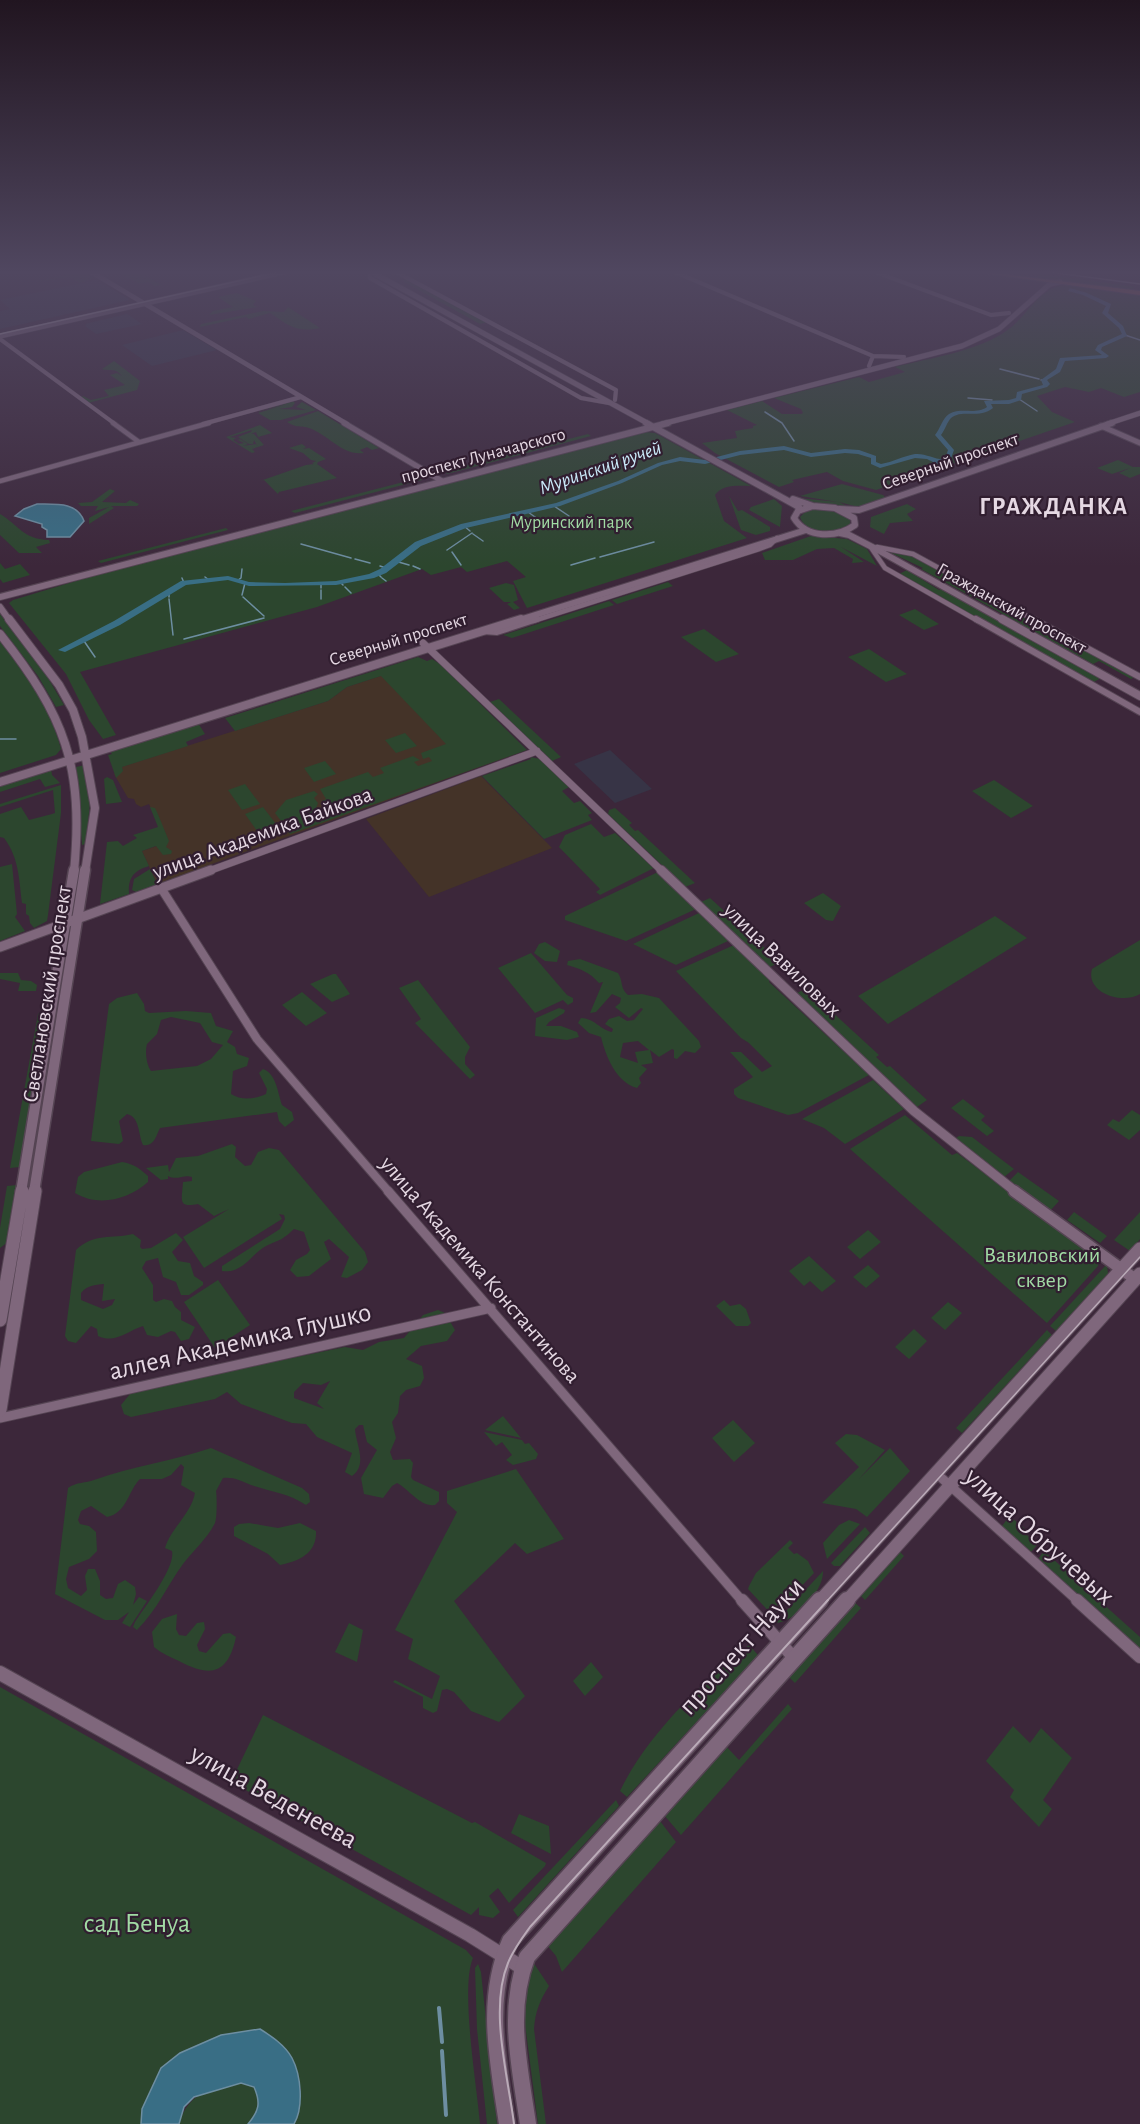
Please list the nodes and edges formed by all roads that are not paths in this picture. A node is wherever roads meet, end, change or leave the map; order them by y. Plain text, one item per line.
1 (43, 369) edge
2 (254, 369) edge
3 (530, 369) edge
4 (548, 369) edge
5 (559, 369) edge
6 (577, 369) edge
7 (862, 369) edge
8 (866, 369) edge
9 (855, 372) junction
10 (301, 397) junction
11 (615, 400) junction
12 (609, 403) junction
13 (1140, 413) edge
14 (1140, 418) edge
15 (645, 424) junction
16 (653, 424) junction
17 (660, 425) junction
18 (1104, 428) junction
19 (139, 442) junction
20 (1140, 443) edge
21 (709, 455) junction
22 (724, 463) junction
23 (440, 480) junction
24 (0, 481) edge
25 (813, 506) junction
26 (839, 509) junction
27 (798, 511) junction
28 (853, 517) junction
29 (797, 525) junction
30 (851, 529) junction
31 (806, 530) junction
32 (840, 533) junction
33 (777, 538) junction
34 (873, 547) junction
35 (907, 566) junction
36 (892, 572) junction
37 (0, 591) edge
38 (0, 597) edge
39 (0, 608) edge
40 (480, 631) junction
41 (0, 634) edge
42 (425, 645) junction
43 (1140, 677) edge
44 (1140, 694) edge
45 (71, 707) junction
46 (54, 712) junction
47 (1140, 712) edge
48 (537, 751) junction
49 (87, 752) junction
50 (69, 757) junction
51 (0, 776) edge
52 (0, 782) edge
53 (161, 888) junction
54 (78, 918) junction
55 (66, 923) junction
56 (0, 947) edge
57 (1140, 1250) edge
58 (1122, 1269) junction
59 (1138, 1276) edge
60 (490, 1308) junction
61 (0, 1320) edge
62 (0, 1410) edge
63 (0, 1418) edge
64 (936, 1473) junction
65 (949, 1485) junction
66 (780, 1644) junction
67 (1140, 1657) edge
68 (794, 1658) junction
69 (0, 1673) edge
70 (502, 1955) junction
71 (521, 1967) junction
72 (507, 2124) edge
73 (528, 2124) edge

1 - 19 street
2 - 10 street
3 - 12 street
4 - 12 main road
5 - 11 main road
6 - 11 street
7 - 9 main road, проспект Луначарского
8 - 9 main road, проспект Луначарского
9 - 16 main road, проспект Луначарского
9 - 17 main road, проспект Луначарского
10 - 19 street
10 - 23 street
11 - 16 main road
12 - 15 main road
13 - 18 main road, Северный проспект
14 - 18 main road, Северный проспект
15 - 16 main road
15 - 23 main road, проспект Луначарского
16 - 17 main road, проспект Луначарского
16 - 21 main road
16 - 23 main road, проспект Луначарского
17 - 21 main road
18 - 20 street
18 - 26 main road, Северный проспект
18 - 28 main road, Северный проспект
19 - 24 street
21 - 22 main road
22 - 25 main road
22 - 27 main road
23 - 37 main road, проспект Луначарского
23 - 38 main road, проспект Луначарского
25 - 26 main road
25 - 27 main road
26 - 28 main road
27 - 29 main road
28 - 30 main road
29 - 31 main road
29 - 42 main road, Северный проспект
30 - 32 main road
30 - 34 main road, Гражданский проспект
31 - 32 main road
31 - 33 main road, Северный проспект
32 - 34 main road, Гражданский проспект
33 - 40 main road, Северный проспект
33 - 40 street
34 - 35 main road, Гражданский проспект
34 - 36 street, Гражданский проспект
34 - 43 street, Гражданский проспект
34 - 44 main road, Гражданский проспект
35 - 36 street
35 - 44 main road, Гражданский проспект
36 - 47 street
39 - 45 main road, Светлановский проспект
40 - 42 main road, Северный проспект
41 - 46 main road, Светлановский проспект
42 - 48 street, улица Вавиловых
42 - 49 main road, Северный проспект
45 - 46 main road
45 - 49 main road, Светлановский проспект
46 - 50 main road, Светлановский проспект
48 - 53 street, улица Академика Байкова
48 - 58 street, улица Вавиловых
49 - 50 main road, Северный проспект
49 - 54 main road, Светлановский проспект
50 - 51 main road, Северный проспект
50 - 52 main road, Северный проспект
50 - 55 main road, Светлановский проспект
53 - 54 street, улица Академика Байкова
53 - 60 street, улица Академика Константинова
54 - 55 street, улица Академика Байкова
54 - 62 main road, Светлановский проспект
55 - 56 street, улица Академика Байкова
55 - 61 main road, Светлановский проспект
57 - 58 main road, проспект Науки
58 - 59 street, улица Вавиловых
58 - 64 main road, проспект Науки
59 - 65 main road, проспект Науки
60 - 63 street, аллея Академика Глушко
60 - 66 street, улица Академика Константинова
64 - 65 street, улица Обручевых
64 - 66 main road, проспект Науки
65 - 67 street, улица Обручевых
65 - 68 main road, проспект Науки
66 - 68 street, улица Академика Константинова
66 - 70 main road, проспект Науки
68 - 71 main road, проспект Науки
69 - 70 street, улица Веденеева
70 - 71 street, улица Веденеева
70 - 72 main road, проспект Науки
71 - 73 main road, проспект Науки

